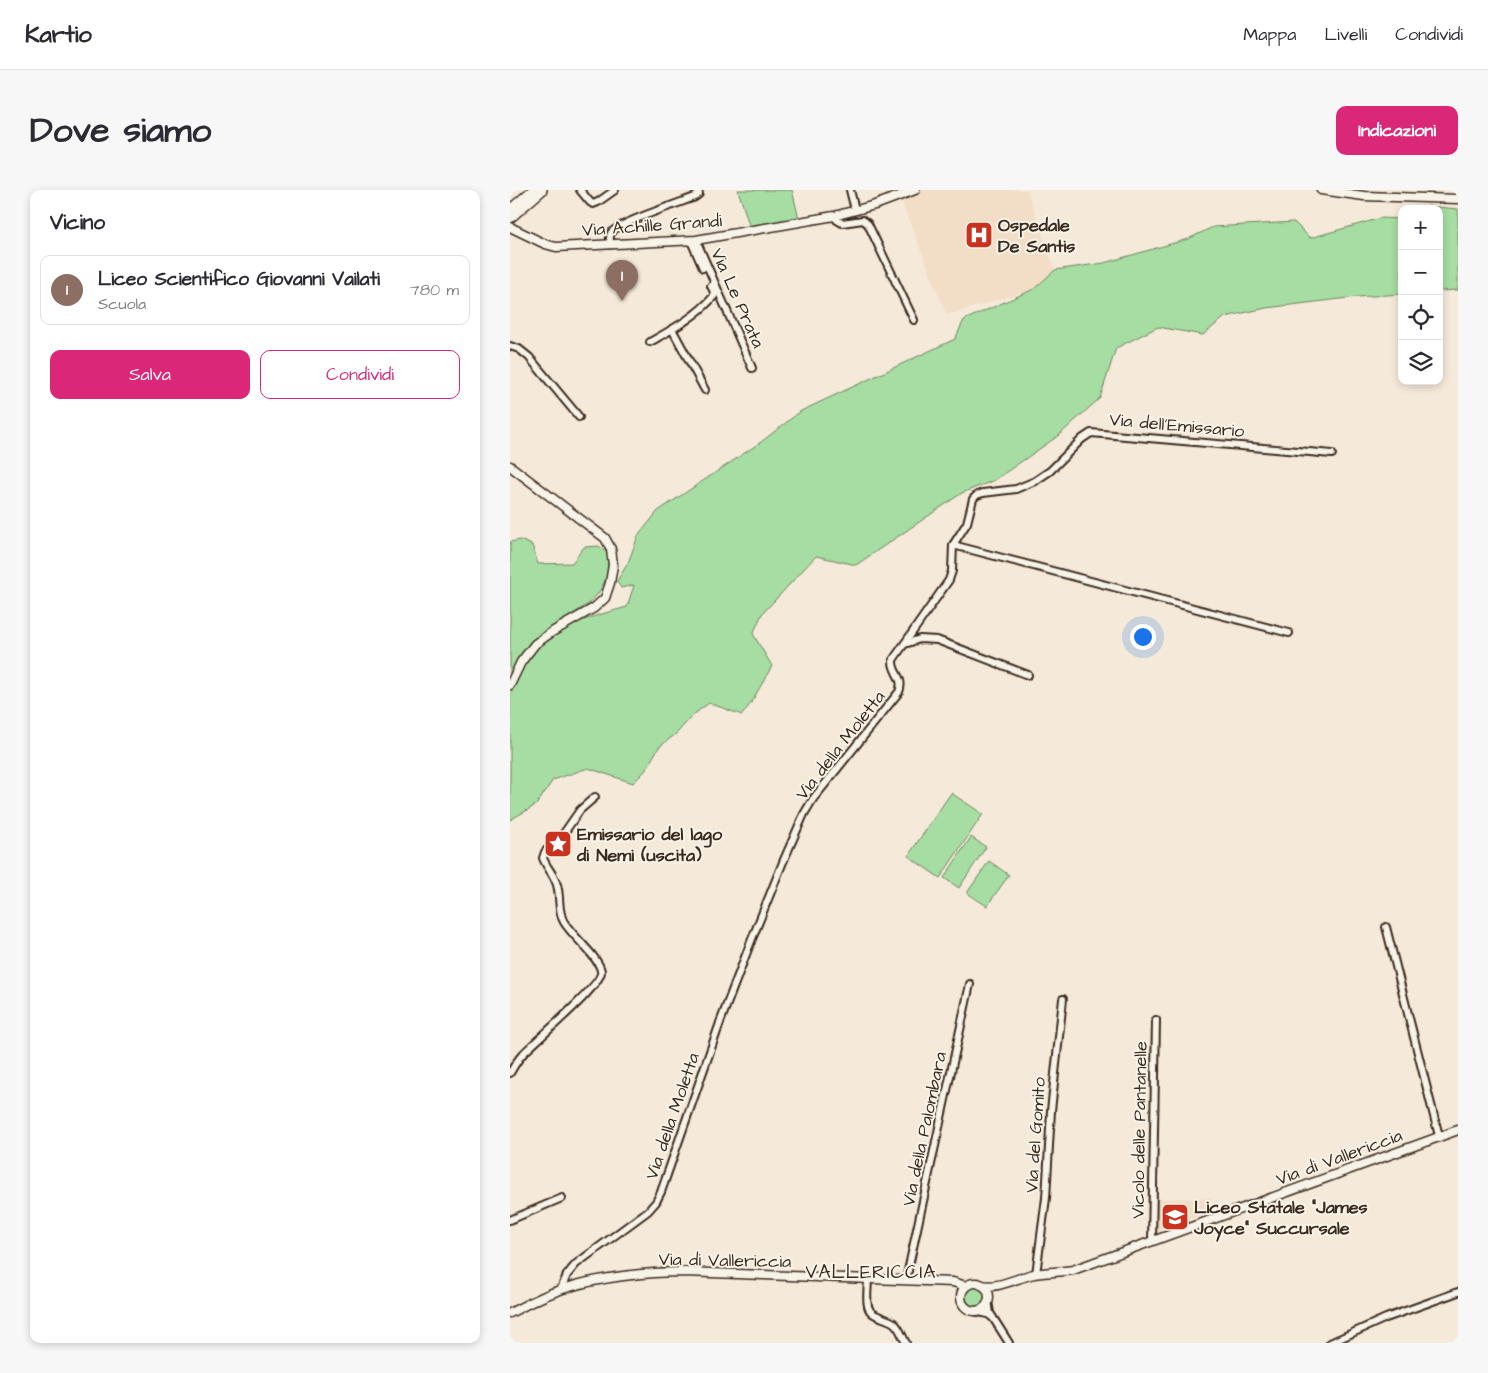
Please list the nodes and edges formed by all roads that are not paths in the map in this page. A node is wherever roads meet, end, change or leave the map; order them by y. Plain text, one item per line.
1 (533, 190) edge
2 (542, 190) edge
3 (580, 190) edge
4 (616, 190) edge
5 (698, 190) edge
6 (850, 190) edge
7 (915, 190) edge
8 (1320, 190) edge
9 (1458, 199) edge
10 (510, 210) edge
11 (855, 210) junction
12 (834, 216) junction
13 (510, 218) edge
14 (510, 227) edge
15 (693, 241) junction
16 (610, 245) junction
17 (914, 320) dead end
18 (672, 329) junction
19 (650, 342) dead end
20 (510, 346) edge
21 (752, 368) dead end
22 (706, 390) dead end
23 (579, 416) dead end
24 (1332, 454) dead end
25 (510, 466) edge
26 (953, 546) junction
27 (1289, 633) dead end
28 (904, 645) junction
29 (1028, 675) dead end
30 (510, 685) edge
31 (595, 797) dead end
32 (1386, 927) dead end
33 (970, 984) dead end
34 (1063, 999) dead end
35 (1156, 1020) dead end
36 (510, 1073) edge
37 (1458, 1130) edge
38 (1439, 1136) junction
39 (562, 1198) dead end
40 (510, 1220) edge
41 (1152, 1241) junction
42 (1036, 1274) junction
43 (868, 1278) junction
44 (906, 1280) junction
45 (947, 1282) junction
46 (1003, 1284) junction
47 (981, 1285) junction
48 (966, 1286) junction
49 (561, 1289) junction
50 (1458, 1292) edge
51 (962, 1294) junction
52 (988, 1301) junction
53 (974, 1311) junction
54 (510, 1313) edge
55 (993, 1318) junction
56 (906, 1343) edge
57 (1009, 1343) edge
58 (1330, 1343) edge

1 - 10 main road
2 - 13 main road
3 - 4 street
5 - 16 street
6 - 11 street
7 - 11 street, Via Achille Grandi
8 - 9 street
11 - 12 street, Via Achille Grandi
12 - 15 street, Via Achille Grandi
12 - 17 street
14 - 16 street, Via Achille Grandi
15 - 16 street, Via Achille Grandi
15 - 18 street, Via Le Prata
15 - 21 street, Via Le Prata
18 - 19 street, Via Le Prata
18 - 22 street
20 - 23 street
24 - 26 street, Via dell'Emissario
25 - 30 street
26 - 27 street
26 - 28 street, Via della Moletta
28 - 29 street
28 - 49 street, Via della Moletta
31 - 36 street
32 - 38 street
33 - 44 street, Via della Palombara
34 - 42 street, Via del Gomito
35 - 41 street, Vicolo delle Pantanelle
37 - 38 street, Via di Vallericcia
38 - 41 street, Via di Vallericcia
39 - 40 street
41 - 42 street, Via di Vallericcia
42 - 46 street, Via di Vallericcia
43 - 44 street, Via di Vallericcia
43 - 49 street, Via di Vallericcia
43 - 56 street
44 - 45 street, Via di Vallericcia
45 - 48 street, Via di Vallericcia
45 - 51 street
46 - 47 street, Via di Vallericcia
46 - 52 street
47 - 48 street, Via di Vallericcia
47 - 52 street
48 - 51 street
49 - 54 street, Via di Vallericcia
50 - 58 street
51 - 53 street
52 - 53 street
52 - 55 street
53 - 55 street
55 - 57 street

